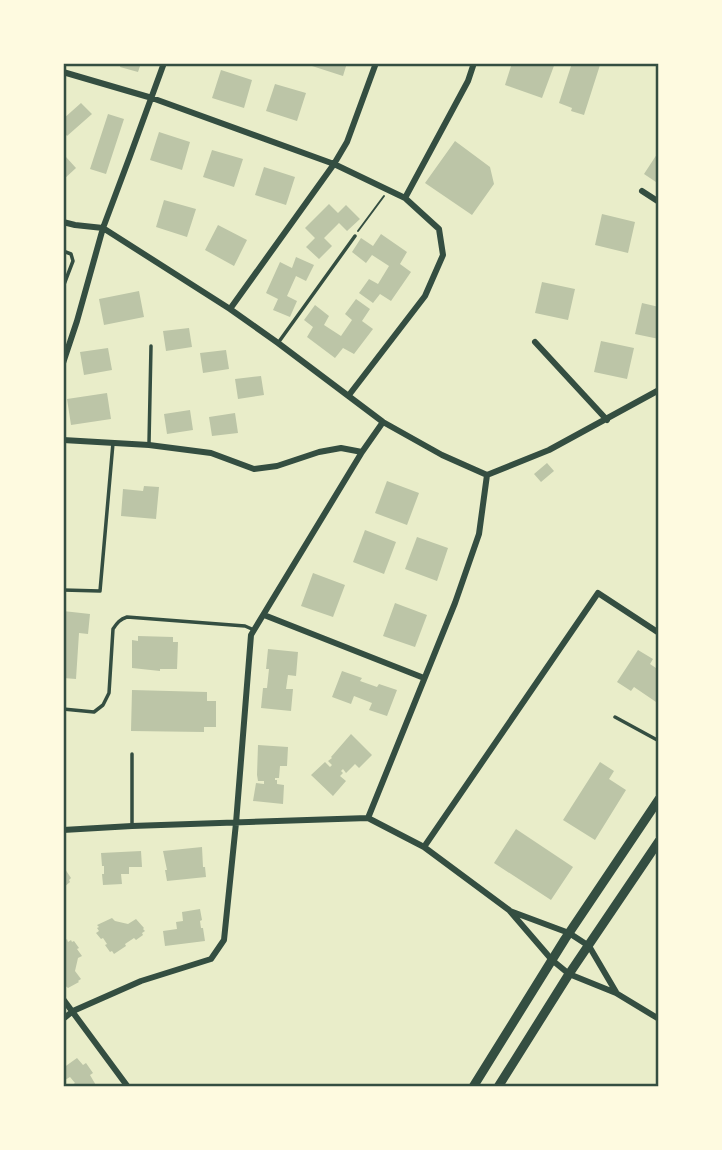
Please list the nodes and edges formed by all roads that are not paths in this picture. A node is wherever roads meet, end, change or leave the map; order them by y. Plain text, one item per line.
1 (164, 63) edge
2 (376, 63) edge
3 (474, 63) edge
4 (63, 72) edge
5 (152, 98) junction
6 (334, 164) junction
7 (642, 191) dead end
8 (405, 198) junction
9 (659, 202) edge
10 (63, 222) edge
11 (103, 228) junction
12 (355, 236) road end
13 (63, 251) edge
14 (63, 287) edge
15 (230, 309) junction
16 (535, 342) dead end
17 (278, 343) junction
18 (151, 346) dead end
19 (65, 352) edge
20 (63, 363) edge
21 (659, 390) edge
22 (349, 396) junction
23 (607, 420) junction
24 (383, 422) junction
25 (63, 440) edge
26 (113, 443) junction
27 (149, 446) junction
28 (362, 452) junction
29 (487, 474) junction
30 (63, 590) edge
31 (264, 615) junction
32 (254, 631) junction
33 (659, 633) edge
34 (424, 678) junction
35 (63, 709) edge
36 (615, 718) dead end
37 (659, 741) edge
38 (132, 754) dead end
39 (659, 799) edge
40 (368, 818) junction
41 (236, 823) junction
42 (132, 826) junction
43 (63, 830) edge
44 (659, 841) edge
45 (424, 847) junction
46 (509, 910) junction
47 (569, 933) junction
48 (589, 946) junction
49 (552, 960) junction
50 (569, 974) junction
51 (617, 993) junction
52 (63, 999) edge
53 (73, 1011) junction
54 (63, 1019) edge
55 (659, 1019) edge
56 (128, 1087) edge
57 (473, 1087) edge
58 (498, 1087) edge

1 - 5 street
2 - 6 street
3 - 8 street
4 - 5 street
5 - 6 street
5 - 11 street
6 - 8 street
6 - 15 street
7 - 9 street
8 - 22 street
10 - 11 street
11 - 15 street
11 - 19 street
12 - 17 lane
13 - 14 lane
15 - 17 street
16 - 23 street
17 - 22 street
18 - 27 lane
19 - 20 street
21 - 23 street
22 - 24 street
23 - 29 street
24 - 28 street
24 - 29 street
25 - 26 street
26 - 27 street
26 - 30 lane
27 - 28 street
28 - 31 street
29 - 34 street
31 - 32 street
31 - 34 street
32 - 35 lane
32 - 41 street
33 - 45 street
34 - 40 street
36 - 37 lane
38 - 42 lane
39 - 47 main road
40 - 41 street
40 - 45 street
41 - 42 street
41 - 53 street
42 - 43 street
44 - 48 main road
45 - 46 street
46 - 47 street
46 - 49 street
47 - 48 street
47 - 49 main road
48 - 50 main road
48 - 51 street
49 - 50 street
49 - 57 main road
50 - 51 street
50 - 58 main road
51 - 55 street
52 - 53 street
53 - 54 street
53 - 56 street

